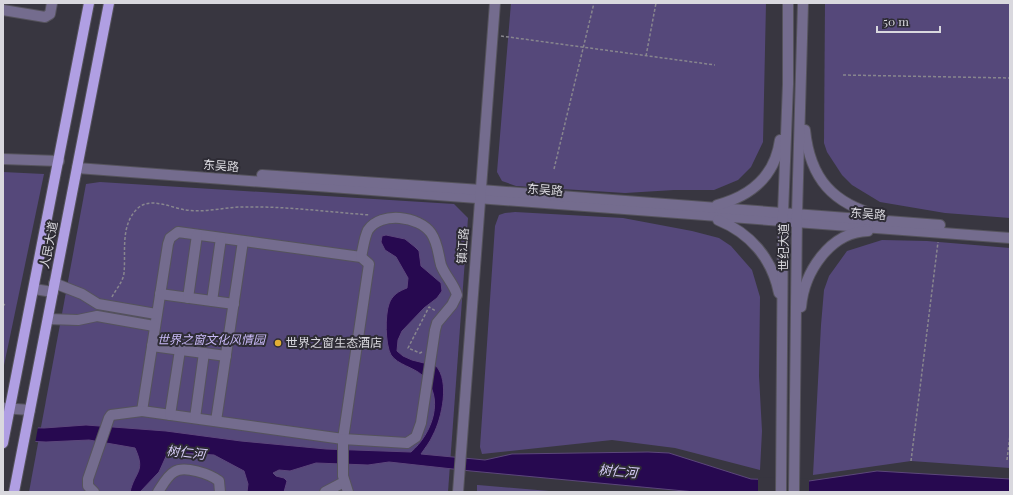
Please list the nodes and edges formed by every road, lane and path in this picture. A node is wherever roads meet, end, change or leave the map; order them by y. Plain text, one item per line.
1 (52, 3) edge
2 (89, 3) edge
3 (109, 3) edge
4 (495, 3) edge
5 (594, 3) edge
6 (656, 3) edge
7 (788, 3) edge
8 (803, 3) edge
9 (3, 10) edge
10 (492, 35) junction
11 (583, 47) junction
12 (646, 56) junction
13 (715, 65) dead end
14 (843, 75) dead end
15 (1010, 78) edge
16 (788, 84) junction
17 (801, 87) junction
18 (3, 159) edge
19 (59, 161) junction
20 (78, 165) junction
21 (554, 169) dead end
22 (480, 194) junction
23 (709, 211) junction
24 (377, 216) dead end
25 (783, 217) junction
26 (797, 218) junction
27 (907, 226) junction
28 (1010, 231) edge
29 (939, 232) junction
30 (197, 235) junction
31 (222, 238) junction
32 (1010, 238) edge
33 (243, 241) junction
34 (361, 257) junction
35 (54, 288) junction
36 (34, 289) junction
37 (160, 294) junction
38 (188, 298) junction
39 (212, 301) junction
40 (234, 304) junction
41 (108, 306) junction
42 (156, 314) junction
43 (443, 314) junction
44 (783, 316) junction
45 (48, 320) junction
46 (154, 326) junction
47 (152, 346) junction
48 (432, 348) junction
49 (180, 350) junction
50 (204, 353) junction
51 (226, 356) junction
52 (796, 391) junction
53 (30, 410) junction
54 (6, 411) edge
55 (142, 411) junction
56 (170, 415) junction
57 (195, 418) junction
58 (216, 421) junction
59 (1010, 435) edge
60 (343, 442) junction
61 (3, 443) edge
62 (1007, 460) dead end
63 (911, 461) dead end
64 (345, 483) edge
65 (14, 492) edge
66 (94, 492) edge
67 (158, 492) edge
68 (220, 492) edge
69 (325, 492) edge
70 (458, 492) edge
71 (781, 492) edge
72 (794, 492) edge

1 - 9 street
2 - 19 main road, 人民大道
3 - 20 main road, 人民大道
4 - 10 street, 镇江路
5 - 11 path
6 - 12 path
7 - 16 street, 世纪大道
8 - 17 street, 世纪大道
10 - 11 path
10 - 22 street, 镇江路
11 - 12 path
11 - 21 path
12 - 13 path
14 - 15 path
16 - 23 street
16 - 25 street, 世纪大道
17 - 26 street, 世纪大道
17 - 27 street
18 - 19 street
19 - 36 main road, 人民大道
20 - 22 street, 东吴路
20 - 35 main road, 人民大道
22 - 23 street, 东吴路
22 - 70 street, 镇江路
23 - 25 street, 东吴路
23 - 44 street
24 - 41 path
25 - 26 street, 东吴路
25 - 44 street, 世纪大道
26 - 27 street, 东吴路
26 - 52 street, 世纪大道
27 - 28 street, 东吴路
27 - 29 street, 东吴路
27 - 52 street
29 - 32 street, 东吴路
29 - 63 path
30 - 31 street
30 - 37 street
30 - 38 street
31 - 33 street
31 - 39 street
33 - 34 street
33 - 40 street
34 - 43 street
34 - 60 street
35 - 36 street
35 - 41 street
35 - 45 main road, 人民大道
36 - 54 main road, 人民大道
37 - 38 street
37 - 42 street
38 - 39 street
39 - 40 street
40 - 51 street
41 - 42 street
42 - 46 street
43 - 48 street
43 - 48 path
44 - 71 street, 世纪大道
45 - 46 street
45 - 53 main road, 人民大道
46 - 47 street
47 - 49 street
47 - 55 street
48 - 60 street
49 - 50 street
49 - 56 street
50 - 51 street
50 - 57 street
51 - 58 street
52 - 72 street, 世纪大道
53 - 54 street
53 - 65 main road, 人民大道
54 - 61 main road, 人民大道
55 - 56 street
55 - 66 street
56 - 57 street
57 - 58 street
58 - 60 street
59 - 62 path
60 - 64 street
64 - 69 street
67 - 68 street

